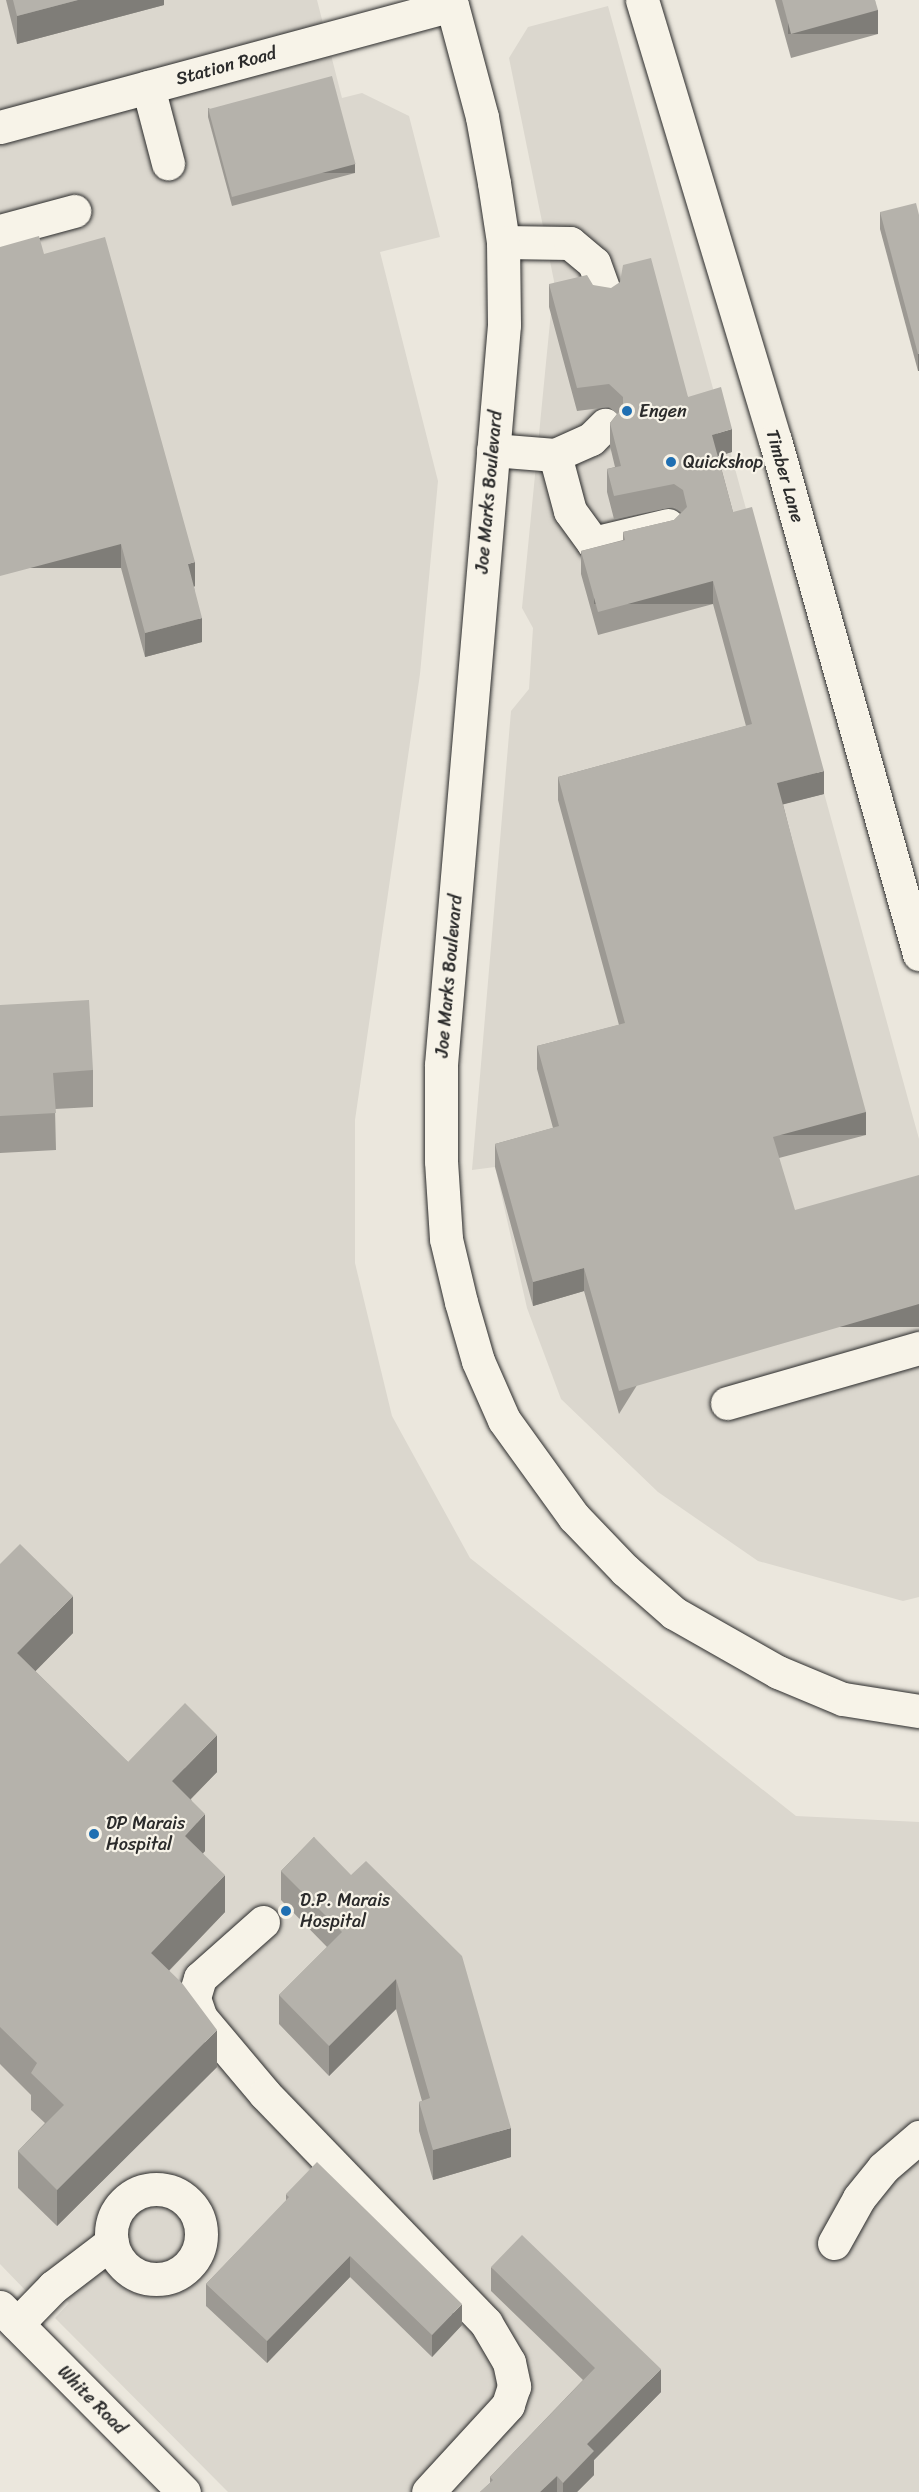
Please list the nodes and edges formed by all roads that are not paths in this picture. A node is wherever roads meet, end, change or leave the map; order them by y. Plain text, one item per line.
1 (642, 0) edge
2 (457, 2) edge
3 (148, 87) junction
4 (2, 119) edge
5 (168, 163) dead end
6 (74, 211) dead end
7 (0, 231) edge
8 (503, 242) junction
9 (605, 293) edge
10 (604, 424) dead end
11 (493, 450) junction
12 (555, 455) junction
13 (669, 525) edge
14 (919, 954) edge
15 (919, 1348) edge
16 (728, 1403) dead end
17 (919, 1711) edge
18 (263, 1922) dead end
19 (919, 2137) edge
20 (112, 2242) dead end
21 (834, 2243) dead end
22 (8, 2316) edge
23 (184, 2492) edge
24 (428, 2492) edge

1 - 14 main road, Timber Lane
2 - 3 main road, Station Road
2 - 8 main road, Joe Marks Boulevard
3 - 4 main road, Station Road
3 - 5 main road
6 - 7 main road
8 - 9 main road
8 - 11 main road, Joe Marks Boulevard
10 - 12 main road
11 - 12 main road
11 - 17 main road, Joe Marks Boulevard
12 - 13 main road
15 - 16 main road
18 - 24 main road
19 - 21 main road
20 - 22 main road
22 - 23 main road, White Road

